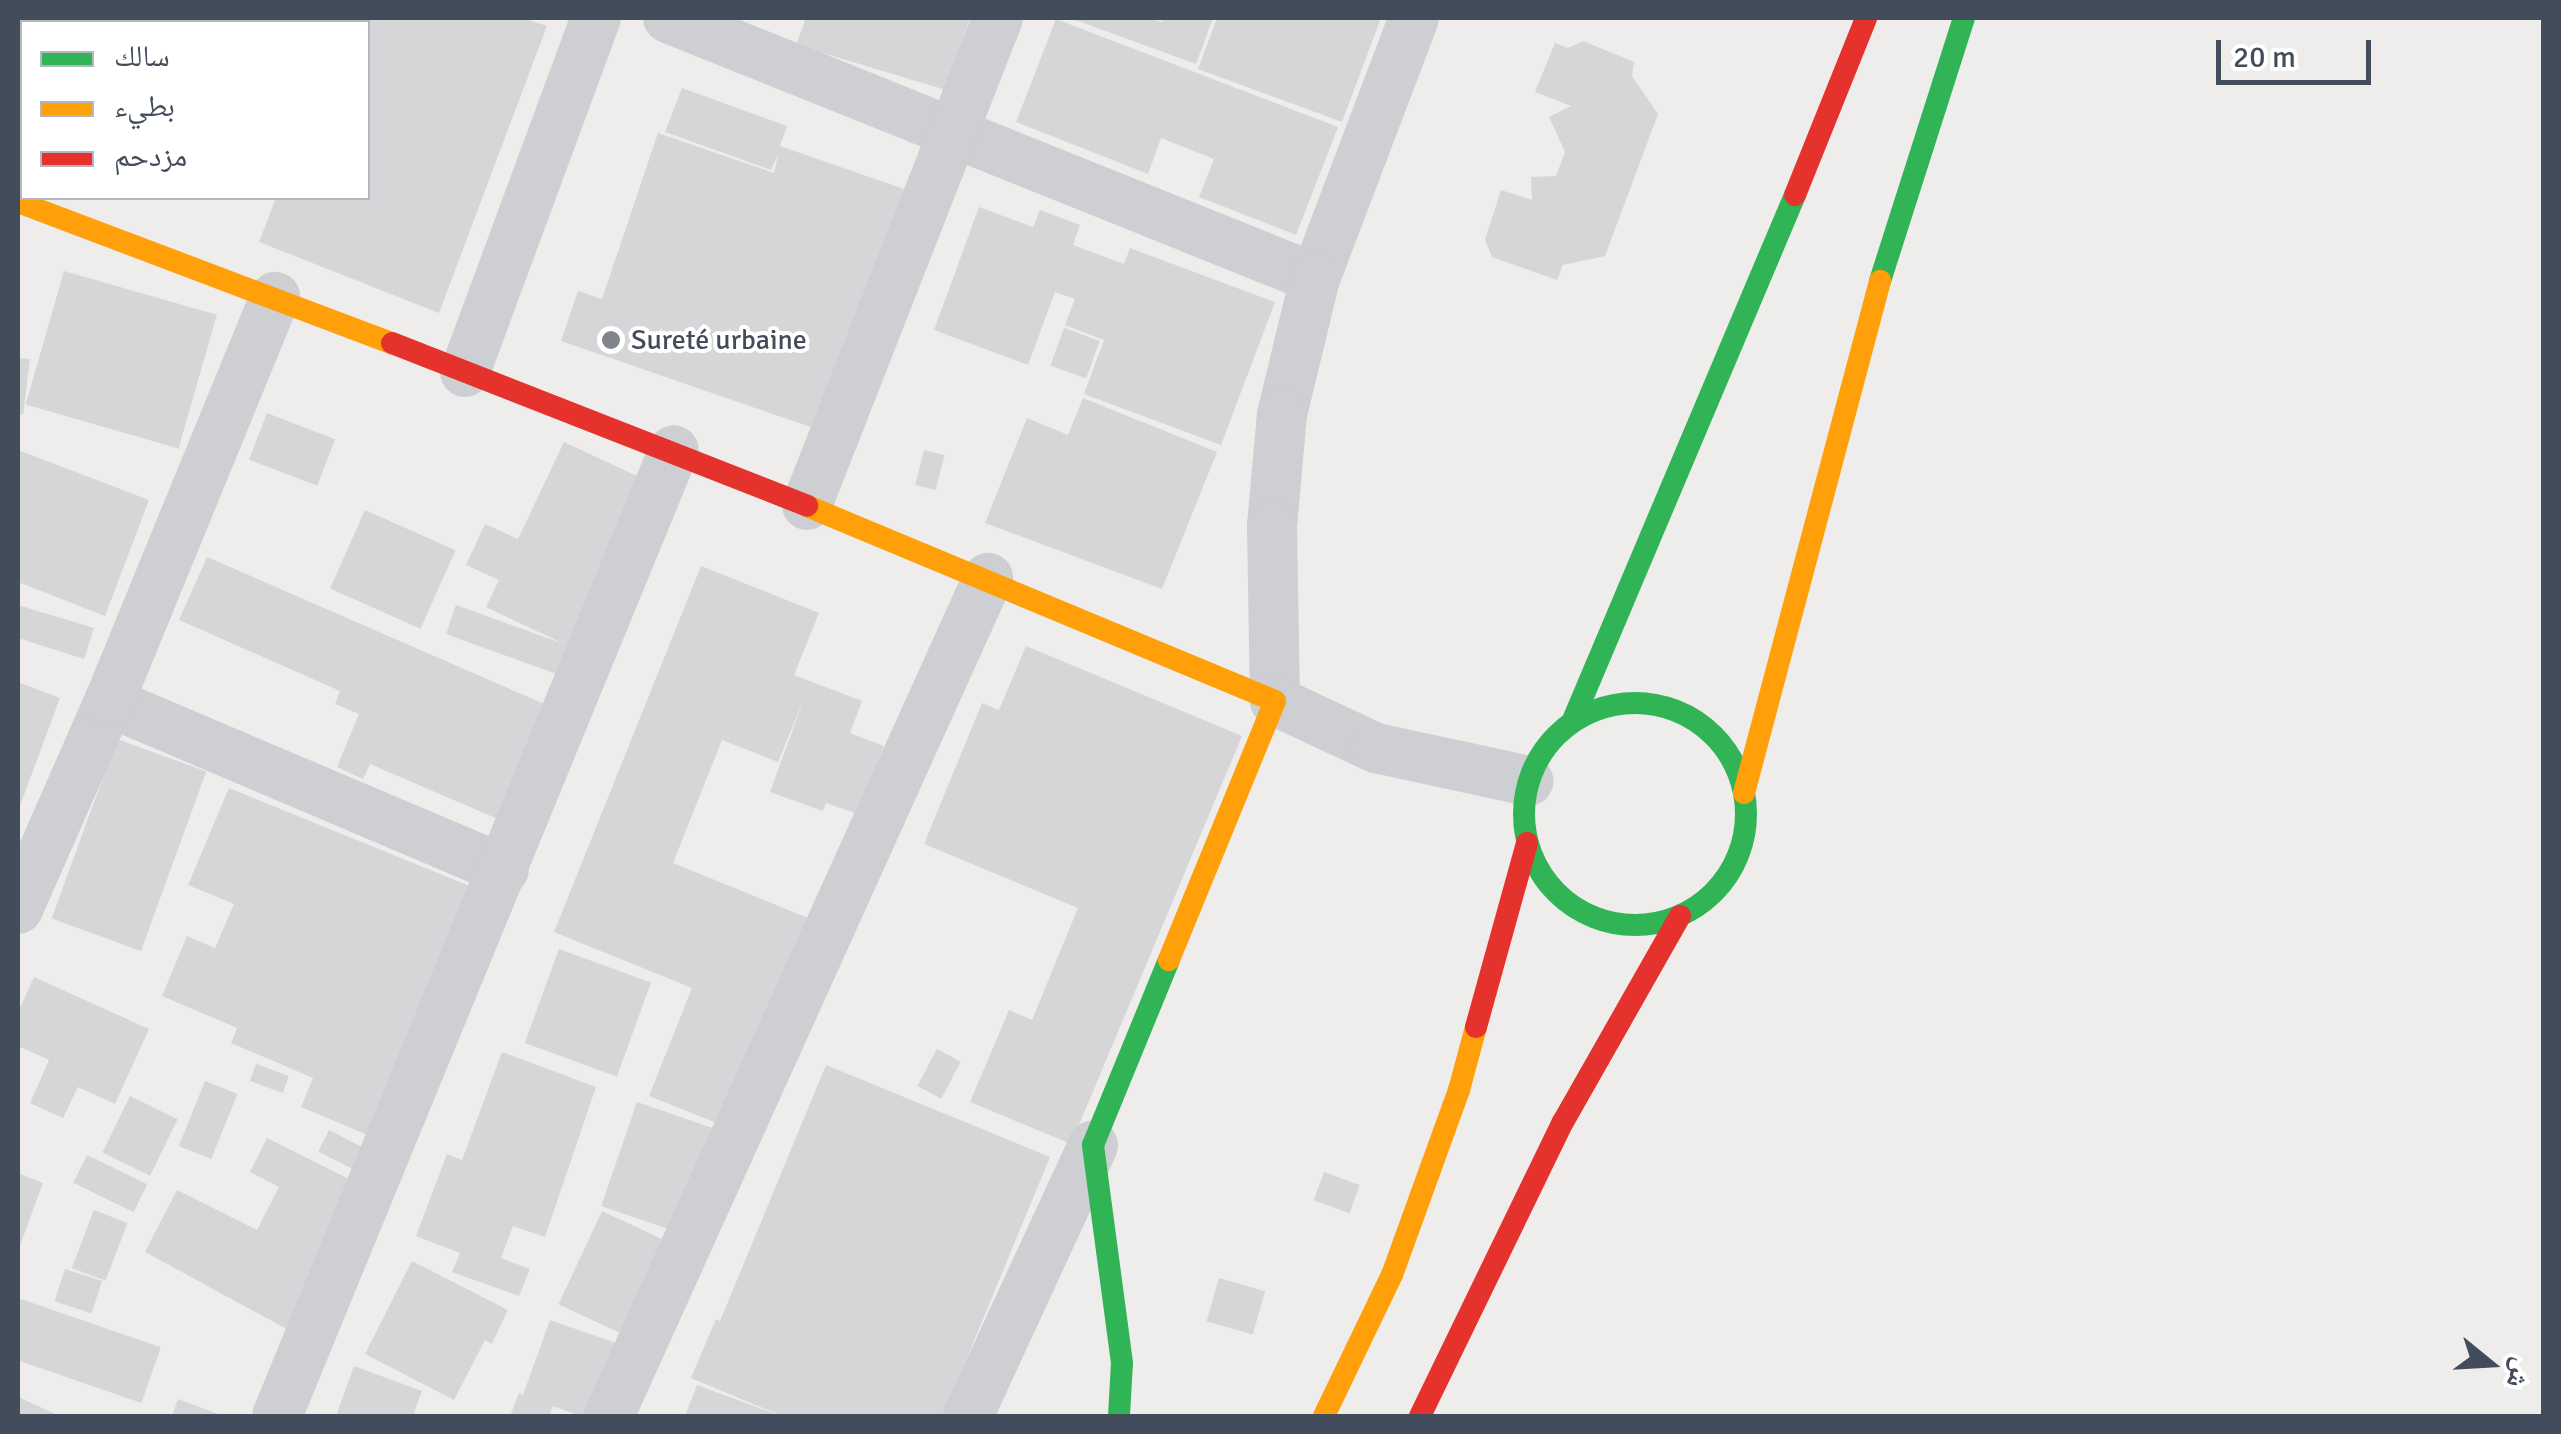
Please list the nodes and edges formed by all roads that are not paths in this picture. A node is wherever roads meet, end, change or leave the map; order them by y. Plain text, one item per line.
1 (596, 18) edge
2 (668, 18) edge
3 (998, 18) edge
4 (1414, 18) edge
5 (1866, 18) edge
6 (1964, 18) edge
7 (954, 132) junction
8 (18, 202) edge
9 (1315, 278) junction
10 (275, 297) junction
11 (465, 372) junction
12 (674, 450) junction
13 (807, 505) junction
14 (988, 578) junction
15 (1275, 701) junction
16 (110, 702) junction
17 (1573, 720) junction
18 (1528, 781) junction
19 (1744, 793) junction
20 (1527, 843) junction
21 (504, 870) junction
22 (18, 909) edge
23 (1680, 916) junction
24 (1092, 1145) junction
25 (277, 1416) edge
26 (609, 1416) edge
27 (968, 1416) edge
28 (1119, 1416) edge
29 (1324, 1416) edge
30 (1420, 1416) edge

1 - 11 street
2 - 7 street
3 - 7 street
4 - 9 street
5 - 17 main road
6 - 19 main road
7 - 9 street
7 - 13 street
8 - 10 main road
9 - 15 street
10 - 11 main road
10 - 16 street
11 - 12 main road
12 - 13 main road
12 - 21 street
13 - 14 main road
14 - 15 main road
14 - 26 street
15 - 18 street
15 - 24 main road
16 - 21 street
16 - 22 street
17 - 18 main road
17 - 19 main road
18 - 20 main road
19 - 23 main road
20 - 23 main road
20 - 29 main road
21 - 25 street
23 - 30 main road
24 - 27 street
24 - 28 main road

